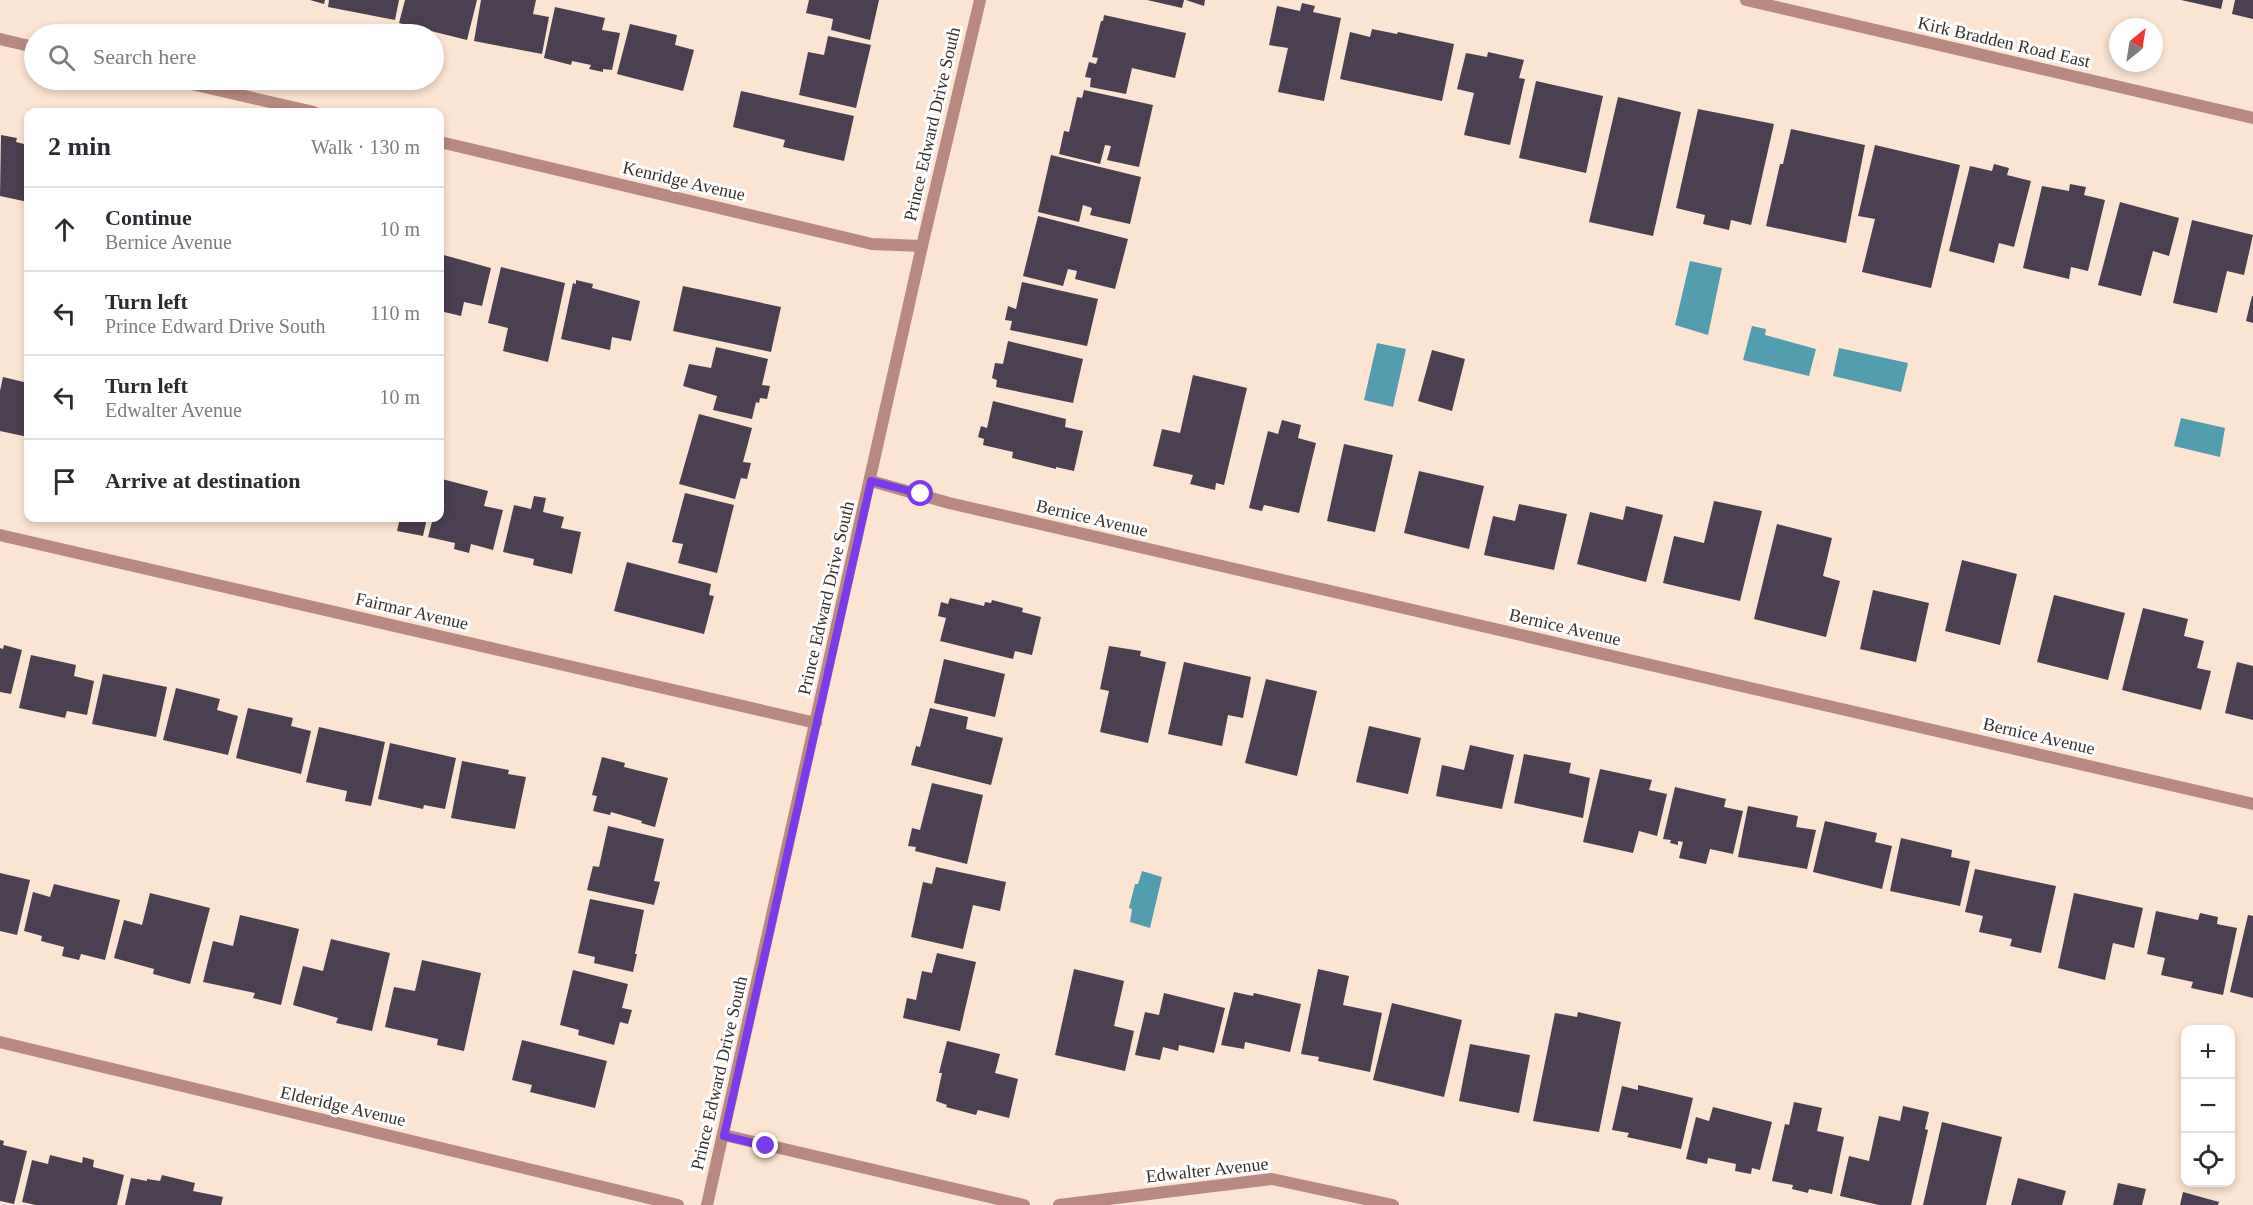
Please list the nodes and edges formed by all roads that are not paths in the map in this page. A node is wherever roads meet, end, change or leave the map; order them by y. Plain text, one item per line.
1 (980, 0) edge
2 (1746, 0) edge
3 (0, 39) edge
4 (24, 45) edge
5 (218, 90) edge
6 (296, 108) edge
7 (2253, 118) edge
8 (444, 143) edge
9 (922, 246) junction
10 (871, 481) junction
11 (0, 535) edge
12 (816, 723) junction
13 (2253, 804) edge
14 (0, 1042) edge
15 (724, 1136) junction
16 (678, 1205) edge
17 (707, 1205) edge
18 (1024, 1205) edge
19 (1059, 1205) edge
20 (1393, 1205) edge

1 - 9 street, Prince Edward Drive South
2 - 7 street, Kirk Bradden Road East
3 - 4 street
5 - 6 street
8 - 9 street, Kenridge Avenue
9 - 10 street, Prince Edward Drive South
10 - 12 street, Prince Edward Drive South
10 - 13 street, Bernice Avenue
11 - 12 street, Fairmar Avenue
12 - 15 street, Prince Edward Drive South
14 - 16 street, Elderidge Avenue
15 - 17 street, Prince Edward Drive South
15 - 18 street
19 - 20 street, Edwalter Avenue

